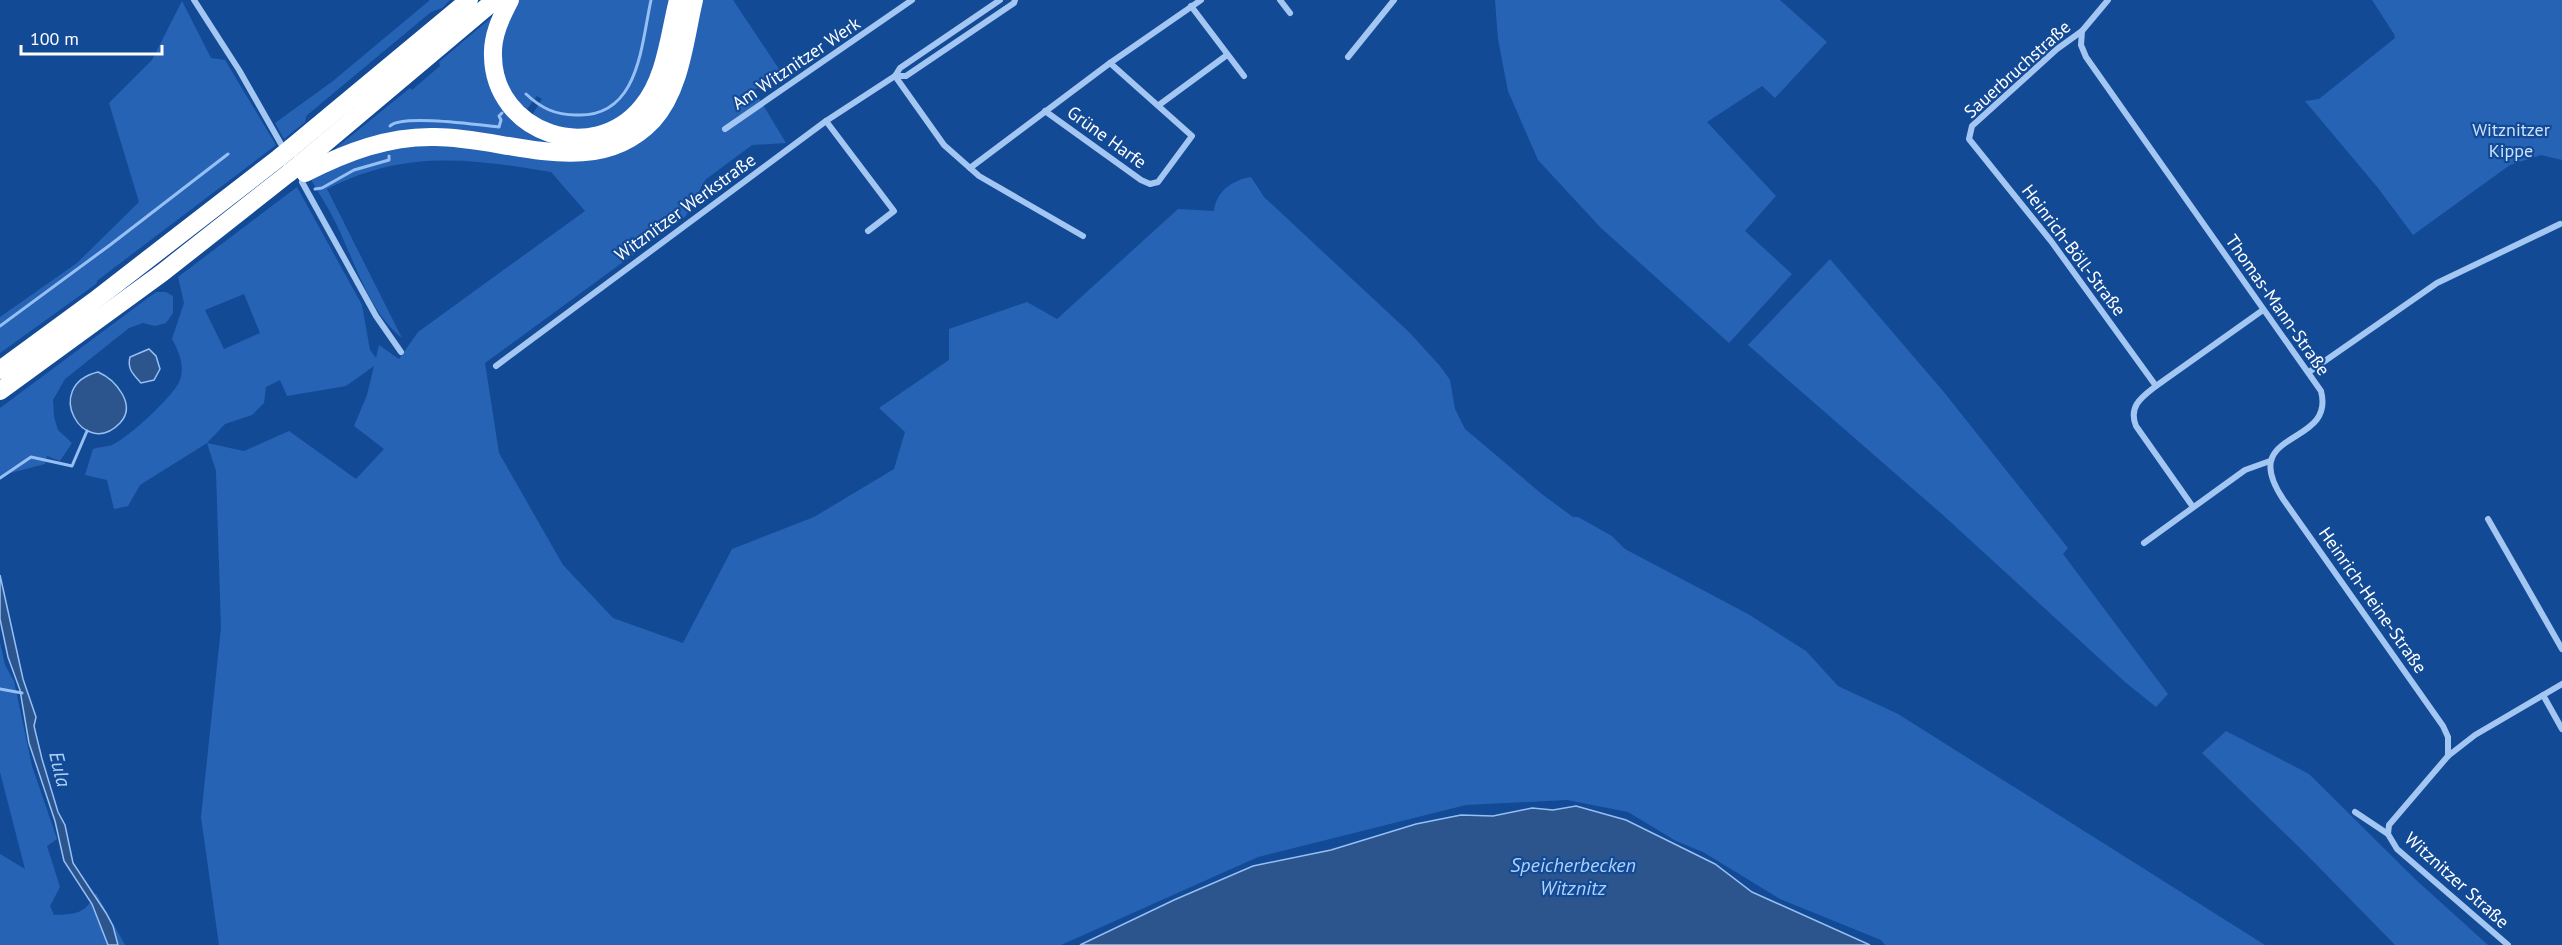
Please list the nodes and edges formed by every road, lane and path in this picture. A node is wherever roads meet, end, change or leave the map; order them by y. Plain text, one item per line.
1 (194, 0) edge
2 (469, 0) edge
3 (495, 0) edge
4 (510, 0) edge
5 (678, 0) edge
6 (694, 0) edge
7 (912, 0) edge
8 (1000, 0) edge
9 (1015, 0) edge
10 (1201, 0) edge
11 (1280, 0) edge
12 (1394, 0) edge
13 (2108, 0) edge
14 (1191, 6) junction
15 (1290, 13) dead end
16 (2082, 31) junction
17 (1227, 55) junction
18 (1348, 57) dead end
19 (1110, 63) junction
20 (895, 76) junction
21 (1244, 76) dead end
22 (1160, 105) junction
23 (1045, 111) junction
24 (826, 121) junction
25 (725, 129) dead end
26 (1969, 133) joint
27 (284, 150) junction
28 (970, 168) junction
29 (298, 174) junction
30 (2560, 224) dead end
31 (868, 231) dead end
32 (1083, 236) dead end
33 (2264, 310) junction
34 (401, 352) dead end
35 (496, 366) dead end
36 (0, 370) edge
37 (2309, 372) junction
38 (2156, 386) junction
39 (0, 391) edge
40 (2270, 461) junction
41 (2193, 507) junction
42 (2488, 519) dead end
43 (2144, 543) dead end
44 (2562, 649) edge
45 (2562, 684) edge
46 (2543, 695) junction
47 (2562, 729) edge
48 (2448, 756) junction
49 (2355, 812) dead end
50 (2388, 834) junction
51 (2508, 945) edge

1 - 27 street
2 - 27 highway
3 - 29 highway
4 - 5 highway
6 - 29 highway
7 - 25 street, Am Witznitzer Werk
8 - 20 street, Witznitzer Werkstraße
9 - 20 street, Witznitzer Werkstraße
10 - 14 street, Grüne Harfe
11 - 15 street
12 - 18 street
13 - 16 street, Sauerbruchstraße
14 - 17 street
14 - 19 street, Grüne Harfe
16 - 26 street, Sauerbruchstraße
16 - 33 street, Thomas-Mann-Straße
17 - 21 street
17 - 22 street
19 - 22 street, Grüne Harfe
19 - 23 street, Grüne Harfe
20 - 24 street, Witznitzer Werkstraße
20 - 28 street
22 - 23 street, Grüne Harfe
23 - 28 street, Grüne Harfe
24 - 31 street
24 - 35 street, Witznitzer Werkstraße
26 - 38 street, Heinrich-Böll-Straße
27 - 36 highway
28 - 32 street
29 - 34 street
29 - 39 highway
30 - 37 street
33 - 37 street, Thomas-Mann-Straße
33 - 38 street
37 - 40 street, Thomas-Mann-Straße
38 - 41 street
40 - 41 street, Thomas-Mann-Straße
40 - 48 street, Heinrich-Heine-Straße
41 - 43 street, Thomas-Mann-Straße
42 - 44 street
45 - 46 street, Witznitzer Straße
46 - 47 street
46 - 48 street, Witznitzer Straße
48 - 50 street, Witznitzer Straße
49 - 50 street, Witznitzer Straße
50 - 51 street, Witznitzer Straße

